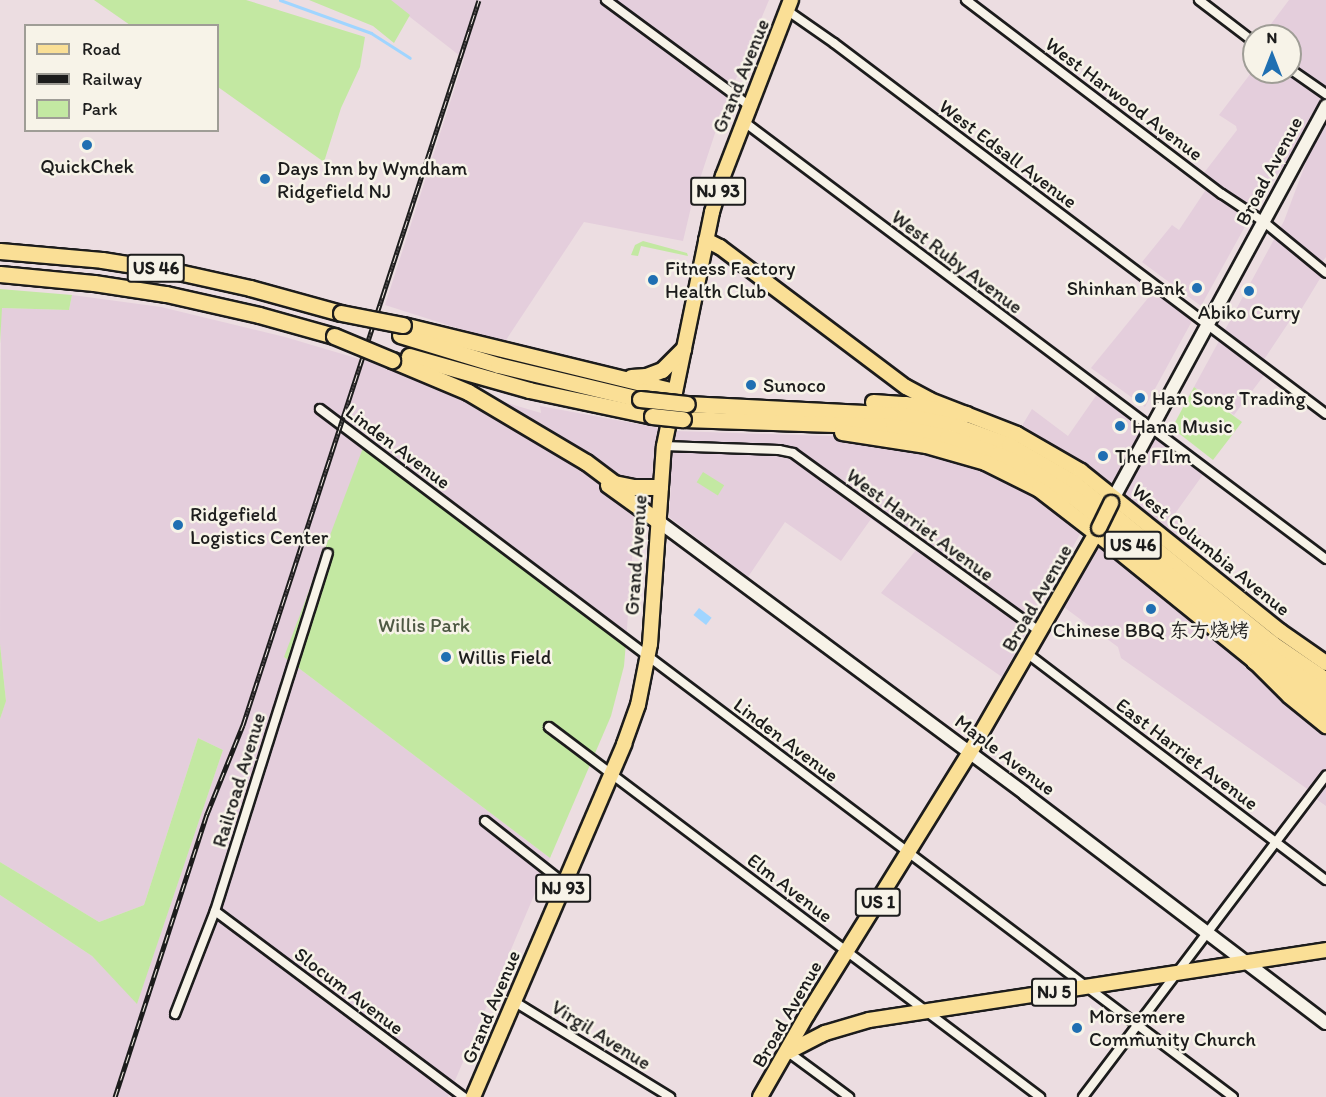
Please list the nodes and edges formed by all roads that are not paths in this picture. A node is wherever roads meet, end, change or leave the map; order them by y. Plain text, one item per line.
1 (606, 0) edge
2 (966, 0) edge
3 (1199, 0) edge
4 (789, 6) edge
5 (1242, 33) edge
6 (1302, 77) edge
7 (1326, 94) edge
8 (750, 106) junction
9 (1326, 106) edge
10 (743, 121) junction
11 (1264, 222) junction
12 (706, 240) junction
13 (0, 251) edge
14 (1326, 273) edge
15 (0, 274) edge
16 (1207, 324) junction
17 (402, 330) junction
18 (683, 350) junction
19 (393, 356) junction
20 (626, 377) junction
21 (674, 392) junction
22 (777, 407) junction
23 (320, 409) dead end
24 (685, 412) junction
25 (966, 414) junction
26 (1326, 414) edge
27 (789, 422) junction
28 (1152, 427) junction
29 (559, 445) junction
30 (664, 447) junction
31 (660, 487) junction
32 (1113, 500) junction
33 (658, 521) junction
34 (1097, 531) junction
35 (328, 553) dead end
36 (1326, 559) edge
37 (1040, 632) junction
38 (1028, 654) junction
39 (648, 657) junction
40 (1254, 661) junction
41 (1326, 663) edge
42 (1326, 680) edge
43 (1326, 694) edge
44 (1326, 710) edge
45 (1326, 726) edge
46 (549, 727) dead end
47 (969, 753) junction
48 (611, 774) junction
49 (1326, 776) edge
50 (485, 821) dead end
51 (1276, 843) junction
52 (908, 852) junction
53 (1326, 880) edge
54 (565, 884) junction
55 (215, 911) junction
56 (1207, 933) junction
57 (1326, 950) edge
58 (847, 951) junction
59 (1246, 963) junction
60 (1176, 975) junction
61 (1087, 987) junction
62 (515, 1002) junction
63 (926, 1010) junction
64 (175, 1014) dead end
65 (1326, 1023) edge
66 (1137, 1025) junction
67 (788, 1052) junction
68 (464, 1097) edge
69 (473, 1097) edge
70 (670, 1097) edge
71 (760, 1097) edge
72 (849, 1097) edge
73 (1040, 1097) edge
74 (1083, 1097) edge
75 (1233, 1097) edge

1 - 8 street
2 - 11 street, West Harwood Avenue
3 - 5 street
4 - 8 main road, Grand Avenue / NJ 93
4 - 16 street, West Edsall Avenue
6 - 7 street
8 - 10 main road, Grand Avenue / NJ 93
9 - 11 street, Broad Avenue
10 - 12 main road, Grand Avenue / NJ 93
10 - 28 street, West Ruby Avenue
11 - 14 street, West Harwood Avenue
11 - 16 street, Broad Avenue
12 - 18 main road, Grand Avenue / NJ 93
12 - 25 main road, West Columbia Avenue
13 - 17 highway, US 46, bridge
15 - 19 highway, US 46, bridge
16 - 26 street, West Edsall Avenue
16 - 28 street, Broad Avenue
17 - 20 highway
17 - 24 highway, US 46, bridge
18 - 20 highway
18 - 21 main road, Grand Avenue / NJ 93
19 - 24 highway, US 46, bridge
19 - 29 highway
20 - 21 highway
21 - 30 main road, Grand Avenue / NJ 93
22 - 24 highway, US 46
22 - 25 highway
22 - 42 highway, US 46
23 - 39 street, Linden Avenue
24 - 27 highway, US 46
25 - 32 main road, West Columbia Avenue
27 - 34 highway
27 - 43 highway, US 46
28 - 32 street, Broad Avenue
28 - 36 street, West Ruby Avenue
29 - 31 highway
29 - 33 highway
30 - 31 main road, Grand Avenue / NJ 93
30 - 37 street, West Harriet Avenue
31 - 33 main road, Grand Avenue / NJ 93
32 - 34 main road, Broad Avenue / US 1, bridge
32 - 41 main road, West Columbia Avenue
33 - 39 main road, Grand Avenue / NJ 93
33 - 47 street, Maple Avenue
34 - 37 main road, Broad Avenue / US 1
34 - 40 main road
35 - 55 street, Railroad Avenue
37 - 38 main road, Broad Avenue / US 1
38 - 47 main road, Broad Avenue / US 1
38 - 51 street, East Harriet Avenue
39 - 48 main road, Grand Avenue / NJ 93
39 - 52 street, Linden Avenue
40 - 44 highway
40 - 45 main road
46 - 48 street, Elm Avenue
47 - 52 main road, Broad Avenue / US 1
47 - 56 street, Maple Avenue
48 - 54 main road, Grand Avenue / NJ 93
48 - 58 street, Elm Avenue
49 - 51 street
50 - 54 street
51 - 53 street, East Harriet Avenue
51 - 56 street
52 - 58 main road, Broad Avenue / US 1
52 - 61 street, Linden Avenue
54 - 62 main road, Grand Avenue / NJ 93
55 - 64 street, Railroad Avenue
55 - 68 street, Slocum Avenue
56 - 59 street, Maple Avenue
56 - 60 street
57 - 59 main road, NJ 5
58 - 63 street, Elm Avenue
58 - 67 main road, Broad Avenue / US 1
59 - 60 main road, NJ 5
59 - 65 street, Maple Avenue
60 - 61 main road, NJ 5
60 - 66 street
61 - 63 main road, NJ 5
61 - 66 street, Linden Avenue
62 - 69 main road, Grand Avenue / NJ 93
62 - 70 street, Virgil Avenue
63 - 67 main road, NJ 5
63 - 73 street, Elm Avenue
66 - 74 street
66 - 75 street, Linden Avenue
67 - 71 main road, Broad Avenue / US 1
67 - 72 street

